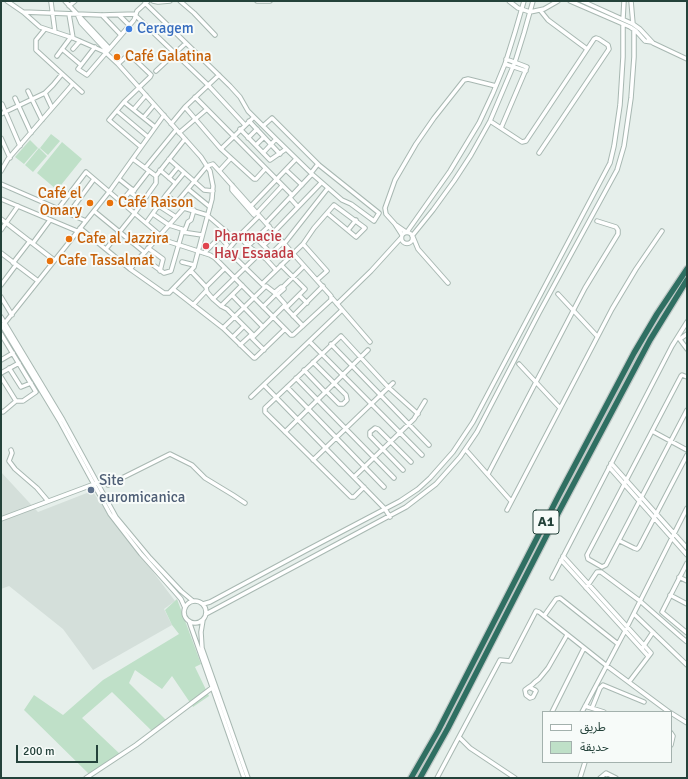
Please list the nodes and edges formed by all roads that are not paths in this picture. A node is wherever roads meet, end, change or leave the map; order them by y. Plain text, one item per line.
1 (6, 1) edge
2 (65, 1) edge
3 (75, 1) edge
4 (153, 1) edge
5 (170, 1) edge
6 (180, 1) edge
7 (257, 1) edge
8 (270, 1) edge
9 (509, 1) edge
10 (524, 1) edge
11 (533, 1) edge
12 (558, 1) edge
13 (570, 1) edge
14 (582, 1) edge
15 (624, 1) edge
16 (631, 1) edge
17 (51, 2) dead end
18 (144, 3) edge
19 (69, 6) junction
20 (522, 10) junction
21 (540, 10) junction
22 (23, 12) junction
23 (530, 12) junction
24 (52, 13) junction
25 (69, 14) junction
26 (78, 15) junction
27 (102, 15) junction
28 (119, 15) junction
29 (136, 15) junction
30 (622, 19) junction
31 (622, 24) junction
32 (633, 24) junction
33 (129, 25) junction
34 (45, 29) junction
35 (634, 30) junction
36 (55, 32) junction
37 (644, 33) junction
38 (121, 35) junction
39 (215, 35) dead end
40 (640, 36) junction
41 (72, 38) junction
42 (80, 41) junction
43 (653, 42) junction
44 (186, 43) junction
45 (95, 47) junction
46 (73, 49) dead end
47 (62, 50) junction
48 (107, 50) junction
49 (587, 50) junction
50 (175, 53) junction
51 (57, 56) dead end
52 (70, 56) junction
53 (506, 59) junction
54 (687, 59) edge
55 (67, 61) dead end
56 (515, 62) junction
57 (118, 64) junction
58 (505, 64) junction
59 (81, 65) junction
60 (513, 67) junction
61 (526, 69) junction
62 (156, 71) dead end
63 (62, 74) junction
64 (219, 75) junction
65 (73, 84) junction
66 (208, 86) junction
67 (496, 86) junction
68 (138, 87) junction
69 (28, 91) dead end
70 (82, 92) dead end
71 (45, 93) junction
72 (146, 95) junction
73 (195, 97) junction
74 (15, 98) dead end
75 (32, 99) junction
76 (124, 102) junction
77 (2, 104) edge
78 (154, 105) junction
79 (18, 106) junction
80 (185, 107) junction
81 (52, 108) junction
82 (134, 109) junction
83 (206, 109) junction
84 (116, 111) junction
85 (3, 113) edge
86 (164, 115) junction
87 (144, 117) junction
88 (254, 117) junction
89 (195, 119) junction
90 (42, 120) junction
91 (249, 121) junction
92 (490, 121) junction
93 (171, 124) junction
94 (245, 124) junction
95 (263, 126) junction
96 (155, 127) junction
97 (501, 128) junction
98 (257, 129) junction
99 (240, 130) junction
100 (178, 131) junction
101 (31, 133) junction
102 (148, 136) junction
103 (233, 137) junction
104 (264, 137) junction
105 (1, 138) edge
106 (248, 138) junction
107 (185, 139) junction
108 (276, 140) junction
109 (256, 145) junction
110 (272, 145) junction
111 (20, 146) junction
112 (141, 147) junction
113 (221, 149) junction
114 (286, 149) junction
115 (263, 153) junction
116 (539, 153) dead end
117 (280, 154) junction
118 (10, 158) junction
119 (230, 158) junction
120 (133, 159) junction
121 (169, 159) junction
122 (296, 159) junction
123 (1, 162) edge
124 (7, 162) junction
125 (318, 164) junction
126 (207, 166) junction
127 (178, 167) junction
128 (145, 168) junction
129 (265, 169) junction
130 (160, 170) junction
131 (220, 170) junction
132 (286, 170) junction
133 (1, 171) edge
134 (150, 171) junction
135 (450, 171) junction
136 (184, 173) junction
137 (311, 174) junction
138 (156, 176) junction
139 (447, 176) junction
140 (458, 176) junction
141 (169, 178) junction
142 (94, 179) junction
143 (119, 179) junction
144 (276, 180) junction
145 (194, 181) junction
146 (454, 182) junction
147 (175, 183) junction
148 (321, 183) junction
149 (1, 184) edge
150 (232, 185) junction
151 (302, 185) junction
152 (282, 186) junction
153 (328, 188) junction
154 (188, 189) junction
155 (132, 191) junction
156 (213, 191) junction
157 (109, 192) junction
158 (166, 194) junction
159 (291, 196) junction
160 (1, 199) edge
161 (142, 201) junction
162 (121, 202) junction
163 (177, 202) junction
164 (18, 206) junction
165 (159, 206) junction
166 (251, 206) junction
167 (210, 207) junction
168 (298, 207) junction
169 (184, 208) junction
170 (58, 209) junction
171 (194, 210) junction
172 (94, 211) junction
173 (69, 213) junction
174 (327, 213) junction
175 (134, 214) junction
176 (153, 214) junction
177 (207, 215) junction
178 (257, 215) junction
179 (176, 217) junction
180 (1, 219) edge
181 (50, 220) junction
182 (86, 220) junction
183 (356, 220) junction
184 (597, 221) dead end
185 (6, 223) junction
186 (146, 223) junction
187 (267, 224) junction
188 (395, 224) junction
189 (169, 225) junction
190 (1, 230) edge
191 (78, 230) junction
192 (348, 230) junction
193 (184, 231) junction
194 (226, 231) junction
195 (662, 231) dead end
196 (120, 232) junction
197 (406, 232) junction
198 (275, 233) junction
199 (159, 235) junction
200 (202, 235) junction
201 (220, 237) junction
202 (402, 237) junction
203 (413, 237) junction
204 (238, 238) junction
205 (256, 238) junction
206 (31, 242) junction
207 (284, 243) junction
208 (409, 243) junction
209 (303, 244) junction
210 (178, 245) junction
211 (248, 246) junction
212 (264, 246) junction
213 (148, 248) junction
214 (106, 249) junction
215 (227, 249) junction
216 (267, 249) dead end
217 (418, 249) junction
218 (198, 251) junction
219 (144, 252) junction
220 (1, 253) edge
221 (204, 253) junction
222 (259, 254) junction
223 (292, 254) junction
224 (141, 256) junction
225 (215, 258) junction
226 (266, 259) junction
227 (54, 260) junction
228 (182, 262) dead end
229 (15, 264) junction
230 (194, 265) junction
231 (281, 265) junction
232 (304, 266) junction
233 (225, 268) junction
234 (245, 268) junction
235 (130, 269) junction
236 (687, 269) edge
237 (276, 270) junction
238 (160, 271) junction
239 (191, 271) junction
240 (293, 277) junction
241 (235, 278) junction
242 (317, 280) junction
243 (687, 280) edge
244 (38, 281) junction
245 (448, 283) dead end
246 (1, 285) edge
247 (242, 285) junction
248 (263, 286) junction
249 (323, 286) junction
250 (173, 289) junction
251 (206, 289) junction
252 (276, 294) junction
253 (558, 294) dead end
254 (232, 295) junction
255 (299, 295) junction
256 (1, 297) edge
257 (254, 298) junction
258 (332, 298) junction
259 (213, 299) junction
260 (307, 303) junction
261 (337, 304) junction
262 (192, 305) junction
263 (221, 306) junction
264 (244, 307) junction
265 (264, 307) junction
266 (285, 307) junction
267 (342, 310) junction
268 (573, 310) junction
269 (12, 315) junction
270 (1, 316) edge
271 (293, 316) junction
272 (235, 317) junction
273 (273, 317) junction
274 (687, 322) edge
275 (3, 324) edge
276 (244, 326) junction
277 (303, 326) junction
278 (263, 327) junction
279 (223, 328) junction
280 (285, 329) junction
281 (3, 331) edge
282 (687, 334) edge
283 (253, 335) junction
284 (597, 336) junction
285 (233, 338) junction
286 (679, 338) junction
287 (310, 342) junction
288 (370, 342) dead end
289 (331, 344) junction
290 (240, 345) junction
291 (687, 349) edge
292 (264, 350) junction
293 (368, 350) dead end
294 (13, 353) junction
295 (322, 353) junction
296 (361, 357) junction
297 (1, 360) edge
298 (313, 362) junction
299 (19, 363) junction
300 (519, 364) dead end
301 (352, 366) junction
302 (9, 368) junction
303 (304, 370) junction
304 (1, 373) edge
305 (343, 375) junction
306 (1, 377) edge
307 (687, 377) edge
308 (296, 378) junction
309 (536, 382) junction
310 (31, 383) junction
311 (393, 383) dead end
312 (334, 384) junction
313 (264, 385) junction
314 (287, 387) junction
315 (388, 387) junction
316 (326, 392) junction
317 (380, 395) junction
318 (251, 397) dead end
319 (276, 398) junction
320 (318, 400) junction
321 (16, 401) junction
322 (425, 401) dead end
323 (371, 404) junction
324 (560, 408) junction
325 (308, 409) junction
326 (687, 410) edge
327 (1, 411) edge
328 (418, 414) junction
329 (298, 420) junction
330 (472, 422) junction
331 (409, 424) junction
332 (480, 426) junction
333 (346, 428) junction
334 (652, 431) junction
335 (285, 432) junction
336 (400, 433) junction
337 (336, 438) junction
338 (671, 441) junction
339 (391, 442) junction
340 (429, 446) dead end
341 (325, 448) junction
342 (383, 449) junction
343 (11, 450) dead end
344 (466, 450) junction
345 (687, 450) edge
346 (422, 455) dead end
347 (687, 455) edge
348 (374, 458) junction
349 (313, 460) junction
350 (411, 462) dead end
351 (611, 463) junction
352 (364, 467) junction
353 (609, 467) junction
354 (403, 470) dead end
355 (488, 474) junction
356 (354, 477) junction
357 (394, 478) dead end
358 (626, 480) junction
359 (95, 483) junction
360 (624, 484) junction
361 (364, 487) junction
362 (384, 487) dead end
363 (642, 498) junction
364 (48, 501) junction
365 (511, 501) junction
366 (640, 502) junction
367 (245, 504) dead end
368 (687, 508) edge
369 (385, 510) junction
370 (507, 510) dead end
371 (657, 514) junction
372 (390, 517) junction
373 (654, 518) junction
374 (1, 519) edge
375 (674, 533) junction
376 (672, 538) junction
377 (620, 541) junction
378 (687, 548) edge
379 (687, 555) edge
380 (563, 556) junction
381 (561, 560) junction
382 (687, 563) edge
383 (679, 577) junction
384 (552, 578) dead end
385 (687, 581) edge
386 (589, 584) junction
387 (586, 588) junction
388 (670, 595) junction
389 (193, 601) junction
390 (640, 601) junction
391 (203, 604) junction
392 (687, 604) edge
393 (185, 608) junction
394 (206, 614) junction
395 (634, 614) junction
396 (544, 616) junction
397 (203, 620) junction
398 (189, 621) junction
399 (627, 627) junction
400 (625, 631) junction
401 (653, 632) junction
402 (687, 633) edge
403 (567, 635) junction
404 (687, 642) edge
405 (618, 644) junction
406 (644, 646) junction
407 (584, 648) junction
408 (642, 650) junction
409 (650, 655) junction
410 (687, 665) edge
411 (607, 666) junction
412 (629, 682) junction
413 (214, 686) junction
414 (529, 687) dead end
415 (644, 702) dead end
416 (585, 706) junction
417 (592, 708) junction
418 (552, 711) edge
419 (582, 711) edge
420 (601, 711) edge
421 (669, 711) edge
422 (672, 713) edge
423 (687, 723) edge
424 (231, 735) junction
425 (460, 737) junction
426 (585, 763) edge
427 (86, 778) edge
428 (244, 778) edge
429 (248, 778) edge
430 (411, 778) edge
431 (420, 778) edge
432 (437, 778) edge
433 (515, 778) edge
434 (580, 778) edge
435 (600, 778) edge
436 (616, 778) edge

1 - 22 street
2 - 19 street
3 - 19 street
4 - 5 street
6 - 39 street
7 - 8 street
9 - 20 street
10 - 20 street
11 - 23 street
12 - 21 street
13 - 31 street
14 - 30 street
15 - 30 street
16 - 32 street
17 - 24 street
18 - 29 street
18 - 44 street
19 - 26 street
20 - 23 street
20 - 53 street
21 - 23 street
21 - 49 street
22 - 24 street
22 - 34 street
23 - 56 street
24 - 25 street
24 - 36 street
25 - 26 street
25 - 41 street
26 - 27 street
26 - 48 street
27 - 28 street
27 - 38 street
28 - 29 street
28 - 33 street
29 - 33 street
29 - 50 street
30 - 31 street
30 - 32 street
31 - 35 street
31 - 330 street
32 - 37 street
33 - 38 street
34 - 36 street
34 - 63 street
35 - 40 street
35 - 332 street
36 - 41 street
37 - 40 street
37 - 43 street
38 - 48 street
40 - 43 street
41 - 42 street
41 - 47 street
42 - 45 street
42 - 46 street
43 - 54 street
44 - 50 street
44 - 64 street
45 - 48 street
45 - 59 street
47 - 51 street
47 - 52 street
48 - 57 street
48 - 59 street
49 - 97 street
49 - 116 street
50 - 62 street
50 - 66 street
52 - 55 street
52 - 59 street
53 - 56 street
53 - 58 street
56 - 60 street
56 - 61 street
57 - 68 street
57 - 68 street
58 - 60 street
58 - 67 street
60 - 61 street
60 - 92 street
61 - 97 street
63 - 65 street
63 - 71 street
64 - 66 street
64 - 88 street
65 - 70 street
65 - 81 street
66 - 73 street
66 - 94 street
67 - 135 street
67 - 188 street
68 - 72 street
68 - 76 street
69 - 75 street
71 - 75 street
71 - 81 street
72 - 78 street
72 - 82 street
73 - 80 street
73 - 83 street
74 - 79 street
75 - 79 street
75 - 90 street
76 - 82 street
76 - 84 street
77 - 85 street
78 - 86 street
78 - 87 street
79 - 85 street
79 - 101 street
80 - 89 street
80 - 93 street
81 - 90 street
82 - 87 street
83 - 89 street
83 - 103 street
84 - 102 street
84 - 112 street
85 - 111 street
86 - 93 street
86 - 96 street
87 - 96 street
88 - 91 street
88 - 95 street
89 - 100 street
89 - 113 street
90 - 101 street
91 - 94 street
91 - 98 street
92 - 97 street
92 - 140 street
93 - 100 street
94 - 99 street
95 - 108 street
95 - 125 street
96 - 102 street
98 - 104 street
98 - 106 street
99 - 103 street
99 - 106 street
100 - 107 street
100 - 128 street
101 - 111 street
102 - 112 street
103 - 113 street
103 - 129 street
104 - 109 street
104 - 110 street
105 - 118 street
106 - 109 street
107 - 121 street
107 - 126 street
108 - 110 street
108 - 114 street
109 - 115 street
110 - 115 street
110 - 117 street
111 - 118 street
112 - 120 street
113 - 119 street
114 - 117 street
114 - 122 street
115 - 117 street
118 - 124 street
119 - 129 street
119 - 131 street
120 - 128 street
120 - 143 street
121 - 127 street
121 - 130 street
122 - 132 street
122 - 137 street
123 - 124 street
124 - 133 street
125 - 137 street
125 - 153 street
126 - 131 street
126 - 145 street
126 - 156 street
127 - 136 street
127 - 141 street
128 - 134 street
129 - 144 street
130 - 138 street
130 - 141 street
131 - 150 street
132 - 144 street
132 - 151 street
134 - 138 street
134 - 155 street
135 - 139 street
135 - 140 street
136 - 145 street
136 - 147 street
137 - 148 street
137 - 151 street
138 - 161 street
139 - 146 street
139 - 197 street
140 - 146 street
141 - 147 street
142 - 157 street
142 - 170 street
142 - 173 street
143 - 155 street
143 - 157 street
144 - 152 street
144 - 166 street
145 - 154 street
145 - 156 street
146 - 203 street
147 - 158 street
148 - 153 street
148 - 168 street
149 - 170 street
150 - 166 street
150 - 178 street
151 - 159 street
152 - 159 street
152 - 178 street
153 - 207 street
154 - 163 street
154 - 167 street
155 - 161 street
155 - 162 street
156 - 167 street
157 - 162 street
157 - 172 street
158 - 163 street
158 - 165 street
159 - 168 street
159 - 187 street
160 - 164 street
161 - 175 street
162 - 175 street
163 - 169 street
164 - 181 street
164 - 185 street
165 - 176 street
165 - 179 street
166 - 178 street
167 - 177 street
168 - 198 street
169 - 171 street
169 - 179 street
170 - 173 street
171 - 177 street
171 - 193 street
172 - 182 street
172 - 196 street
173 - 182 street
174 - 183 street
174 - 192 street
174 - 209 street
175 - 186 street
175 - 196 street
176 - 186 street
176 - 189 street
177 - 194 street
177 - 200 street
178 - 187 street
178 - 204 street
179 - 189 street
180 - 185 street
181 - 191 street
181 - 206 street
182 - 191 street
183 - 192 street
183 - 192 street
184 - 268 street
185 - 190 street
185 - 206 street
186 - 199 street
187 - 198 street
187 - 205 street
188 - 197 street
188 - 202 street
189 - 193 street
189 - 199 street
191 - 214 street
191 - 227 street
193 - 200 street
193 - 210 street
194 - 201 street
194 - 204 street
195 - 284 street
196 - 214 street
196 - 219 street
197 - 202 street
197 - 203 street
198 - 207 street
198 - 212 street
199 - 210 street
199 - 213 street
200 - 218 street
201 - 215 street
201 - 221 street
202 - 208 street
202 - 261 street
203 - 208 street
203 - 217 street
204 - 211 street
204 - 215 street
205 - 211 street
205 - 212 street
206 - 227 street
206 - 229 street
207 - 223 street
207 - 226 street
208 - 217 street
209 - 223 street
209 - 242 street
210 - 218 street
210 - 238 street
211 - 222 street
212 - 216 street
213 - 219 street
213 - 238 street
214 - 235 street
215 - 225 street
215 - 234 street
217 - 245 street
218 - 221 street
218 - 230 street
219 - 224 street
220 - 229 street
221 - 225 street
222 - 226 street
222 - 234 street
223 - 231 street
223 - 232 street
224 - 235 street
224 - 238 street
225 - 233 street
226 - 237 street
227 - 244 street
228 - 230 street
229 - 244 street
229 - 246 street
230 - 239 street
231 - 237 street
231 - 240 street
232 - 240 street
232 - 242 street
233 - 241 street
233 - 251 street
234 - 241 street
234 - 248 street
235 - 250 street
236 - 430 highway, A1
237 - 248 street
239 - 250 street
239 - 251 street
240 - 252 street
240 - 255 street
241 - 247 street
241 - 259 street
242 - 249 street
243 - 431 highway, A1
244 - 269 street
247 - 254 street
247 - 257 street
248 - 252 street
248 - 257 street
249 - 258 street
249 - 260 street
250 - 262 street
251 - 259 street
251 - 262 street
252 - 265 street
252 - 266 street
253 - 268 street
254 - 263 street
254 - 264 street
255 - 260 street
255 - 266 street
256 - 269 street
257 - 264 street
257 - 265 street
258 - 261 street
258 - 277 street
259 - 263 street
260 - 271 street
261 - 267 street
262 - 279 street
263 - 272 street
264 - 272 street
264 - 278 street
265 - 273 street
266 - 271 street
266 - 273 street
267 - 287 street
267 - 288 street
268 - 284 street
268 - 309 street
269 - 275 street
270 - 275 street
271 - 277 street
272 - 276 street
272 - 279 street
273 - 278 street
273 - 280 street
274 - 286 street
275 - 281 street
276 - 283 street
276 - 285 street
277 - 280 street
278 - 283 street
279 - 285 street
280 - 292 street
281 - 294 street
281 - 359 street
282 - 286 street
283 - 290 street
283 - 292 street
284 - 324 street
285 - 290 street
286 - 291 street
286 - 351 street
287 - 295 street
287 - 313 street
289 - 295 street
289 - 296 street
289 - 301 street
290 - 292 street
293 - 296 street
294 - 297 street
294 - 299 street
295 - 298 street
295 - 305 street
296 - 301 street
296 - 315 street
298 - 303 street
298 - 312 street
299 - 302 street
299 - 310 street
300 - 309 street
301 - 305 street
301 - 317 street
302 - 304 street
302 - 310 street
303 - 308 street
303 - 316 street
305 - 312 street
305 - 323 street
306 - 321 street
307 - 334 street
308 - 314 street
308 - 320 street
309 - 324 street
309 - 355 street
310 - 321 street
311 - 315 street
312 - 316 street
312 - 316 street
313 - 318 street
313 - 319 street
314 - 319 street
314 - 325 street
315 - 317 street
315 - 328 street
316 - 320 street
317 - 323 street
317 - 331 street
319 - 329 street
319 - 335 street
320 - 325 street
320 - 333 street
321 - 327 street
322 - 328 street
323 - 333 street
323 - 336 street
324 - 365 street
325 - 329 street
325 - 337 street
326 - 338 street
328 - 331 street
329 - 335 street
329 - 341 street
330 - 332 street
330 - 369 street
331 - 336 street
331 - 340 street
332 - 344 street
333 - 337 street
333 - 348 street
334 - 338 street
334 - 358 street
335 - 349 street
336 - 339 street
336 - 346 street
337 - 341 street
337 - 352 street
338 - 345 street
338 - 363 street
339 - 342 street
339 - 342 street
339 - 350 street
341 - 349 street
341 - 356 street
342 - 348 street
342 - 354 street
343 - 364 street
344 - 355 street
344 - 372 street
347 - 371 street
348 - 352 street
348 - 357 street
349 - 361 street
351 - 353 street
351 - 358 street
352 - 356 street
352 - 362 street
353 - 360 street
353 - 380 street
355 - 365 street
356 - 361 street
358 - 360 street
358 - 363 street
359 - 364 street
359 - 367 street
359 - 389 street
359 - 393 street
360 - 366 street
360 - 377 street
361 - 369 street
363 - 366 street
363 - 371 street
364 - 374 street
365 - 370 street
366 - 373 street
366 - 377 street
368 - 375 street
369 - 372 street
369 - 391 street
371 - 373 street
371 - 375 street
372 - 394 street
373 - 376 street
373 - 377 street
375 - 376 street
375 - 378 street
376 - 379 street
376 - 390 street
380 - 381 street
380 - 386 street
381 - 384 street
381 - 387 street
382 - 383 street
383 - 385 street
383 - 388 street
386 - 387 street
386 - 390 street
386 - 399 street
387 - 400 street
388 - 392 street
388 - 402 street
389 - 391 street
389 - 393 street
390 - 395 street
390 - 404 street
391 - 394 street
393 - 398 street
394 - 397 street
395 - 399 street
395 - 401 street
396 - 403 street
396 - 405 street
396 - 425 street
397 - 398 street
397 - 413 street
398 - 413 street
399 - 400 street
399 - 406 street
400 - 405 street
400 - 408 street
401 - 406 street
401 - 410 street
403 - 407 street
403 - 414 street
405 - 411 street
406 - 408 street
406 - 409 street
407 - 411 street
407 - 418 street
408 - 409 street
409 - 412 street
411 - 412 street
411 - 416 street
412 - 421 street
413 - 424 street
413 - 427 street
415 - 417 street
416 - 417 street
416 - 419 street
417 - 420 street
422 - 423 street
424 - 428 street
424 - 429 street
425 - 432 street
425 - 433 street
426 - 434 street
435 - 436 street

